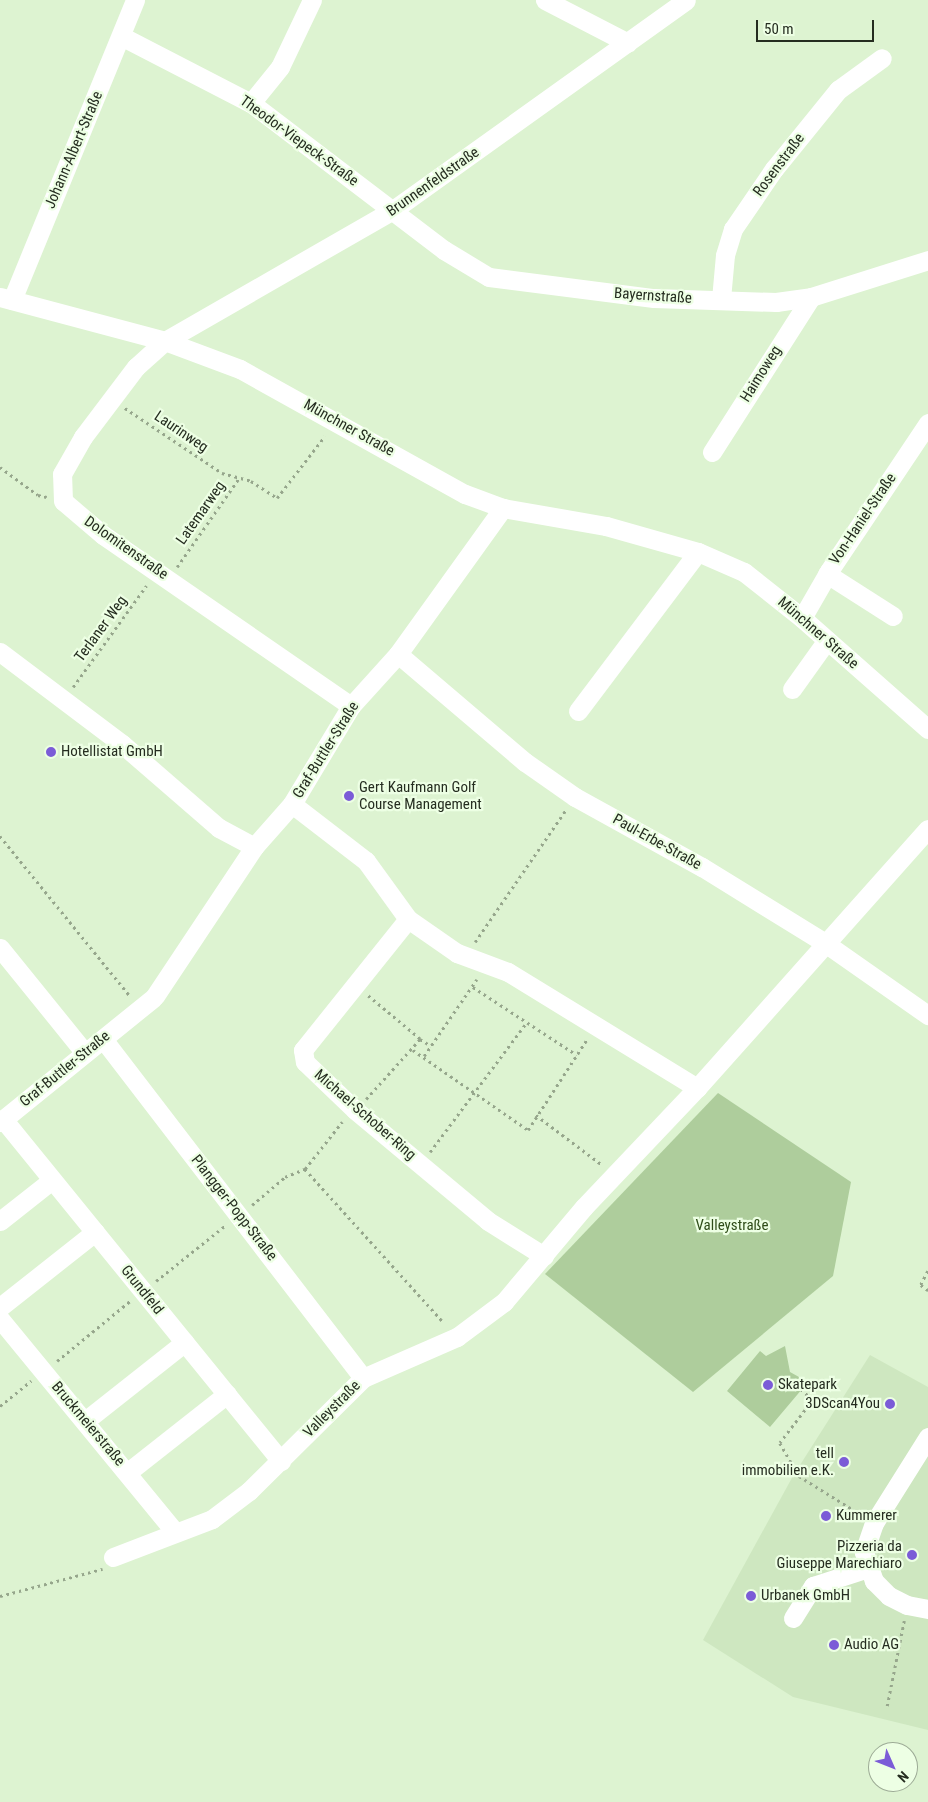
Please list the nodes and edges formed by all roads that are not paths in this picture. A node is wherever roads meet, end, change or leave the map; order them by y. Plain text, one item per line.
1 (136, 0) edge
2 (312, 0) edge
3 (545, 0) edge
4 (686, 0) edge
5 (121, 36) junction
6 (628, 43) junction
7 (882, 58) dead end
8 (251, 103) junction
9 (394, 210) junction
10 (928, 260) edge
11 (811, 297) junction
12 (6, 299) edge
13 (722, 299) junction
14 (165, 341) junction
15 (928, 422) edge
16 (712, 452) dead end
17 (503, 508) junction
18 (698, 552) junction
19 (827, 574) junction
20 (893, 616) dead end
21 (802, 618) junction
22 (827, 640) junction
23 (0, 652) edge
24 (398, 654) junction
25 (792, 688) dead end
26 (351, 706) junction
27 (578, 711) dead end
28 (928, 729) edge
29 (292, 804) junction
30 (928, 829) edge
31 (254, 847) junction
32 (408, 919) junction
33 (826, 943) junction
34 (0, 948) edge
35 (928, 1015) edge
36 (103, 1039) junction
37 (85, 1053) junction
38 (696, 1088) junction
39 (2, 1121) edge
40 (52, 1180) junction
41 (0, 1221) edge
42 (95, 1232) junction
43 (544, 1256) junction
44 (0, 1307) edge
45 (0, 1319) edge
46 (185, 1342) junction
47 (363, 1378) junction
48 (227, 1394) junction
49 (85, 1421) junction
50 (928, 1437) edge
51 (281, 1461) junction
52 (128, 1472) junction
53 (174, 1531) junction
54 (113, 1557) road end
55 (868, 1568) junction
56 (928, 1609) edge
57 (793, 1618) dead end

1 - 5 street, Johann-Albert-Straße
2 - 8 street
3 - 6 street
4 - 6 street, Brunnenfeldstraße
5 - 8 street, Theodor-Viepeck-Straße
5 - 12 street, Johann-Albert-Straße
6 - 9 street, Brunnenfeldstraße
7 - 13 street, Rosenstraße
8 - 9 street, Theodor-Viepeck-Straße
9 - 13 street, Bayernstraße
9 - 14 street, Brunnenfeldstraße
10 - 11 street, Bayernstraße
11 - 13 street, Bayernstraße
11 - 16 street, Haimoweg
12 - 14 street, Münchner Straße
14 - 17 street, Münchner Straße
14 - 26 street, Dolomitenstraße
15 - 19 street, Von-Haniel-Straße
17 - 18 street, Münchner Straße
17 - 24 street, Graf-Buttler-Straße
18 - 21 street, Münchner Straße
18 - 27 street
19 - 20 street
19 - 21 street, Von-Haniel-Straße
21 - 22 street, Münchner Straße
22 - 25 street
22 - 28 street, Münchner Straße
23 - 31 street
24 - 26 street, Graf-Buttler-Straße
24 - 33 street, Paul-Erbe-Straße
26 - 29 street, Graf-Buttler-Straße
29 - 31 street, Graf-Buttler-Straße
29 - 32 street
30 - 33 street, Valleystraße
31 - 36 street, Graf-Buttler-Straße
32 - 38 street
32 - 43 street, Michael-Schober-Ring
33 - 35 street, Paul-Erbe-Straße
33 - 38 street, Valleystraße
34 - 37 street
36 - 37 street, Graf-Buttler-Straße
36 - 47 street, Plangger-Popp-Straße
37 - 39 street, Graf-Buttler-Straße
38 - 43 street, Valleystraße
39 - 40 street, Grundfeld
40 - 41 street
40 - 42 street, Grundfeld
42 - 44 street
42 - 46 street, Grundfeld
43 - 47 street, Valleystraße
45 - 49 street, Bruckmeierstraße
46 - 48 street, Grundfeld
46 - 49 street
47 - 51 street, Valleystraße
48 - 51 street, Grundfeld
48 - 52 street
49 - 52 street, Bruckmeierstraße
50 - 55 street
51 - 53 street, Valleystraße
52 - 53 street, Bruckmeierstraße
53 - 54 street, Valleystraße
55 - 56 street
55 - 57 street

